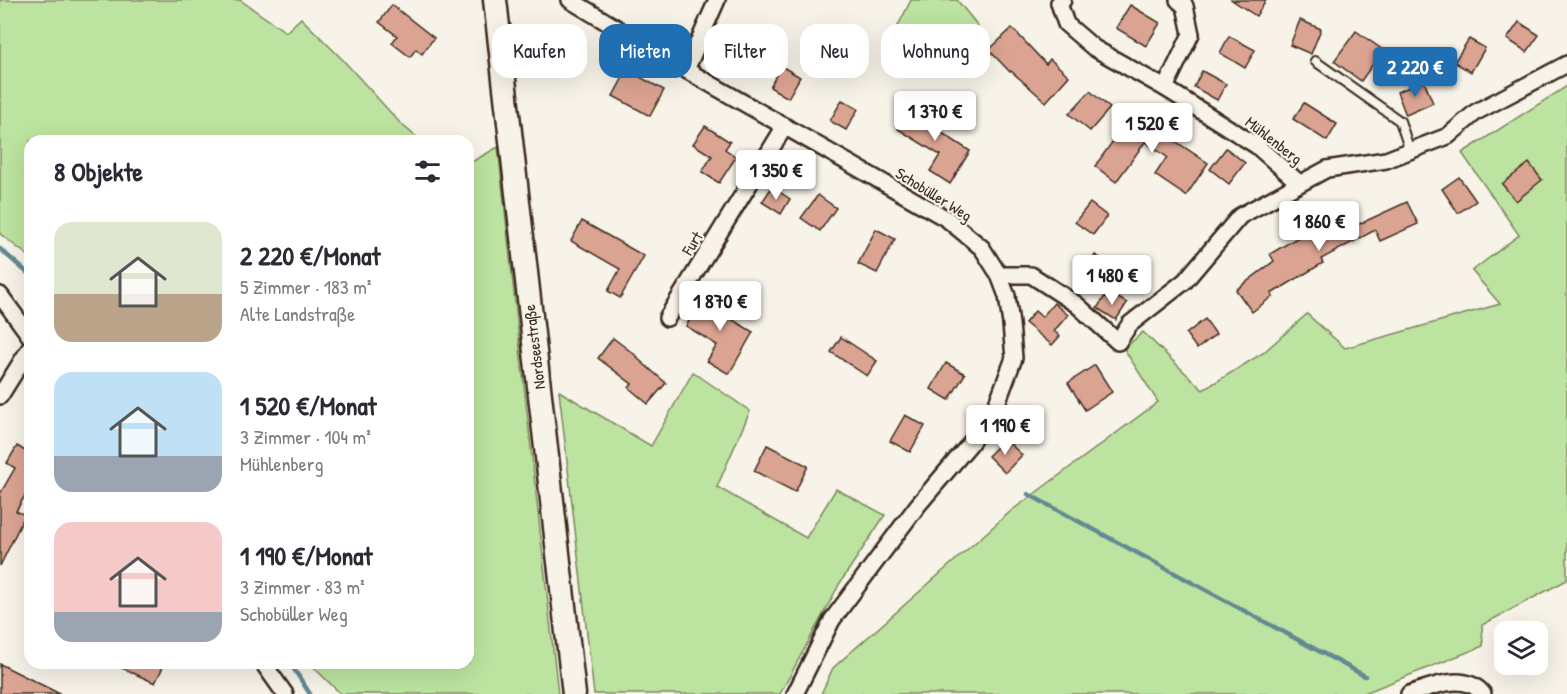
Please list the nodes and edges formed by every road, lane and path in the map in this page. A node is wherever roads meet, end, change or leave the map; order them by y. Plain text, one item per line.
1 (495, 0) edge
2 (570, 0) edge
3 (717, 0) edge
4 (1063, 0) edge
5 (1178, 0) edge
6 (610, 24) edge
7 (692, 56) edge
8 (1315, 61) dead end
9 (1567, 64) edge
10 (692, 73) edge
11 (1166, 88) junction
12 (785, 126) junction
13 (1410, 151) junction
14 (1299, 183) junction
15 (999, 275) junction
16 (0, 295) edge
17 (667, 318) dead end
18 (24, 328) edge
19 (24, 358) edge
20 (0, 396) edge
21 (267, 669) edge
22 (285, 694) edge
23 (574, 694) edge
24 (795, 694) edge
25 (1408, 694) edge
26 (1483, 694) edge

1 - 23 main road, Nordseestraße
2 - 6 street, Schobüller Weg
3 - 7 street
4 - 11 street, Mühlenberg
5 - 11 street
8 - 13 lane
9 - 13 street
10 - 12 street, Schobüller Weg
11 - 14 street, Mühlenberg
12 - 15 street, Schobüller Weg
12 - 17 street, Furt
13 - 14 street
14 - 15 street
15 - 24 street, Schobüller Weg
16 - 18 street
19 - 20 street
21 - 22 street
25 - 26 street

